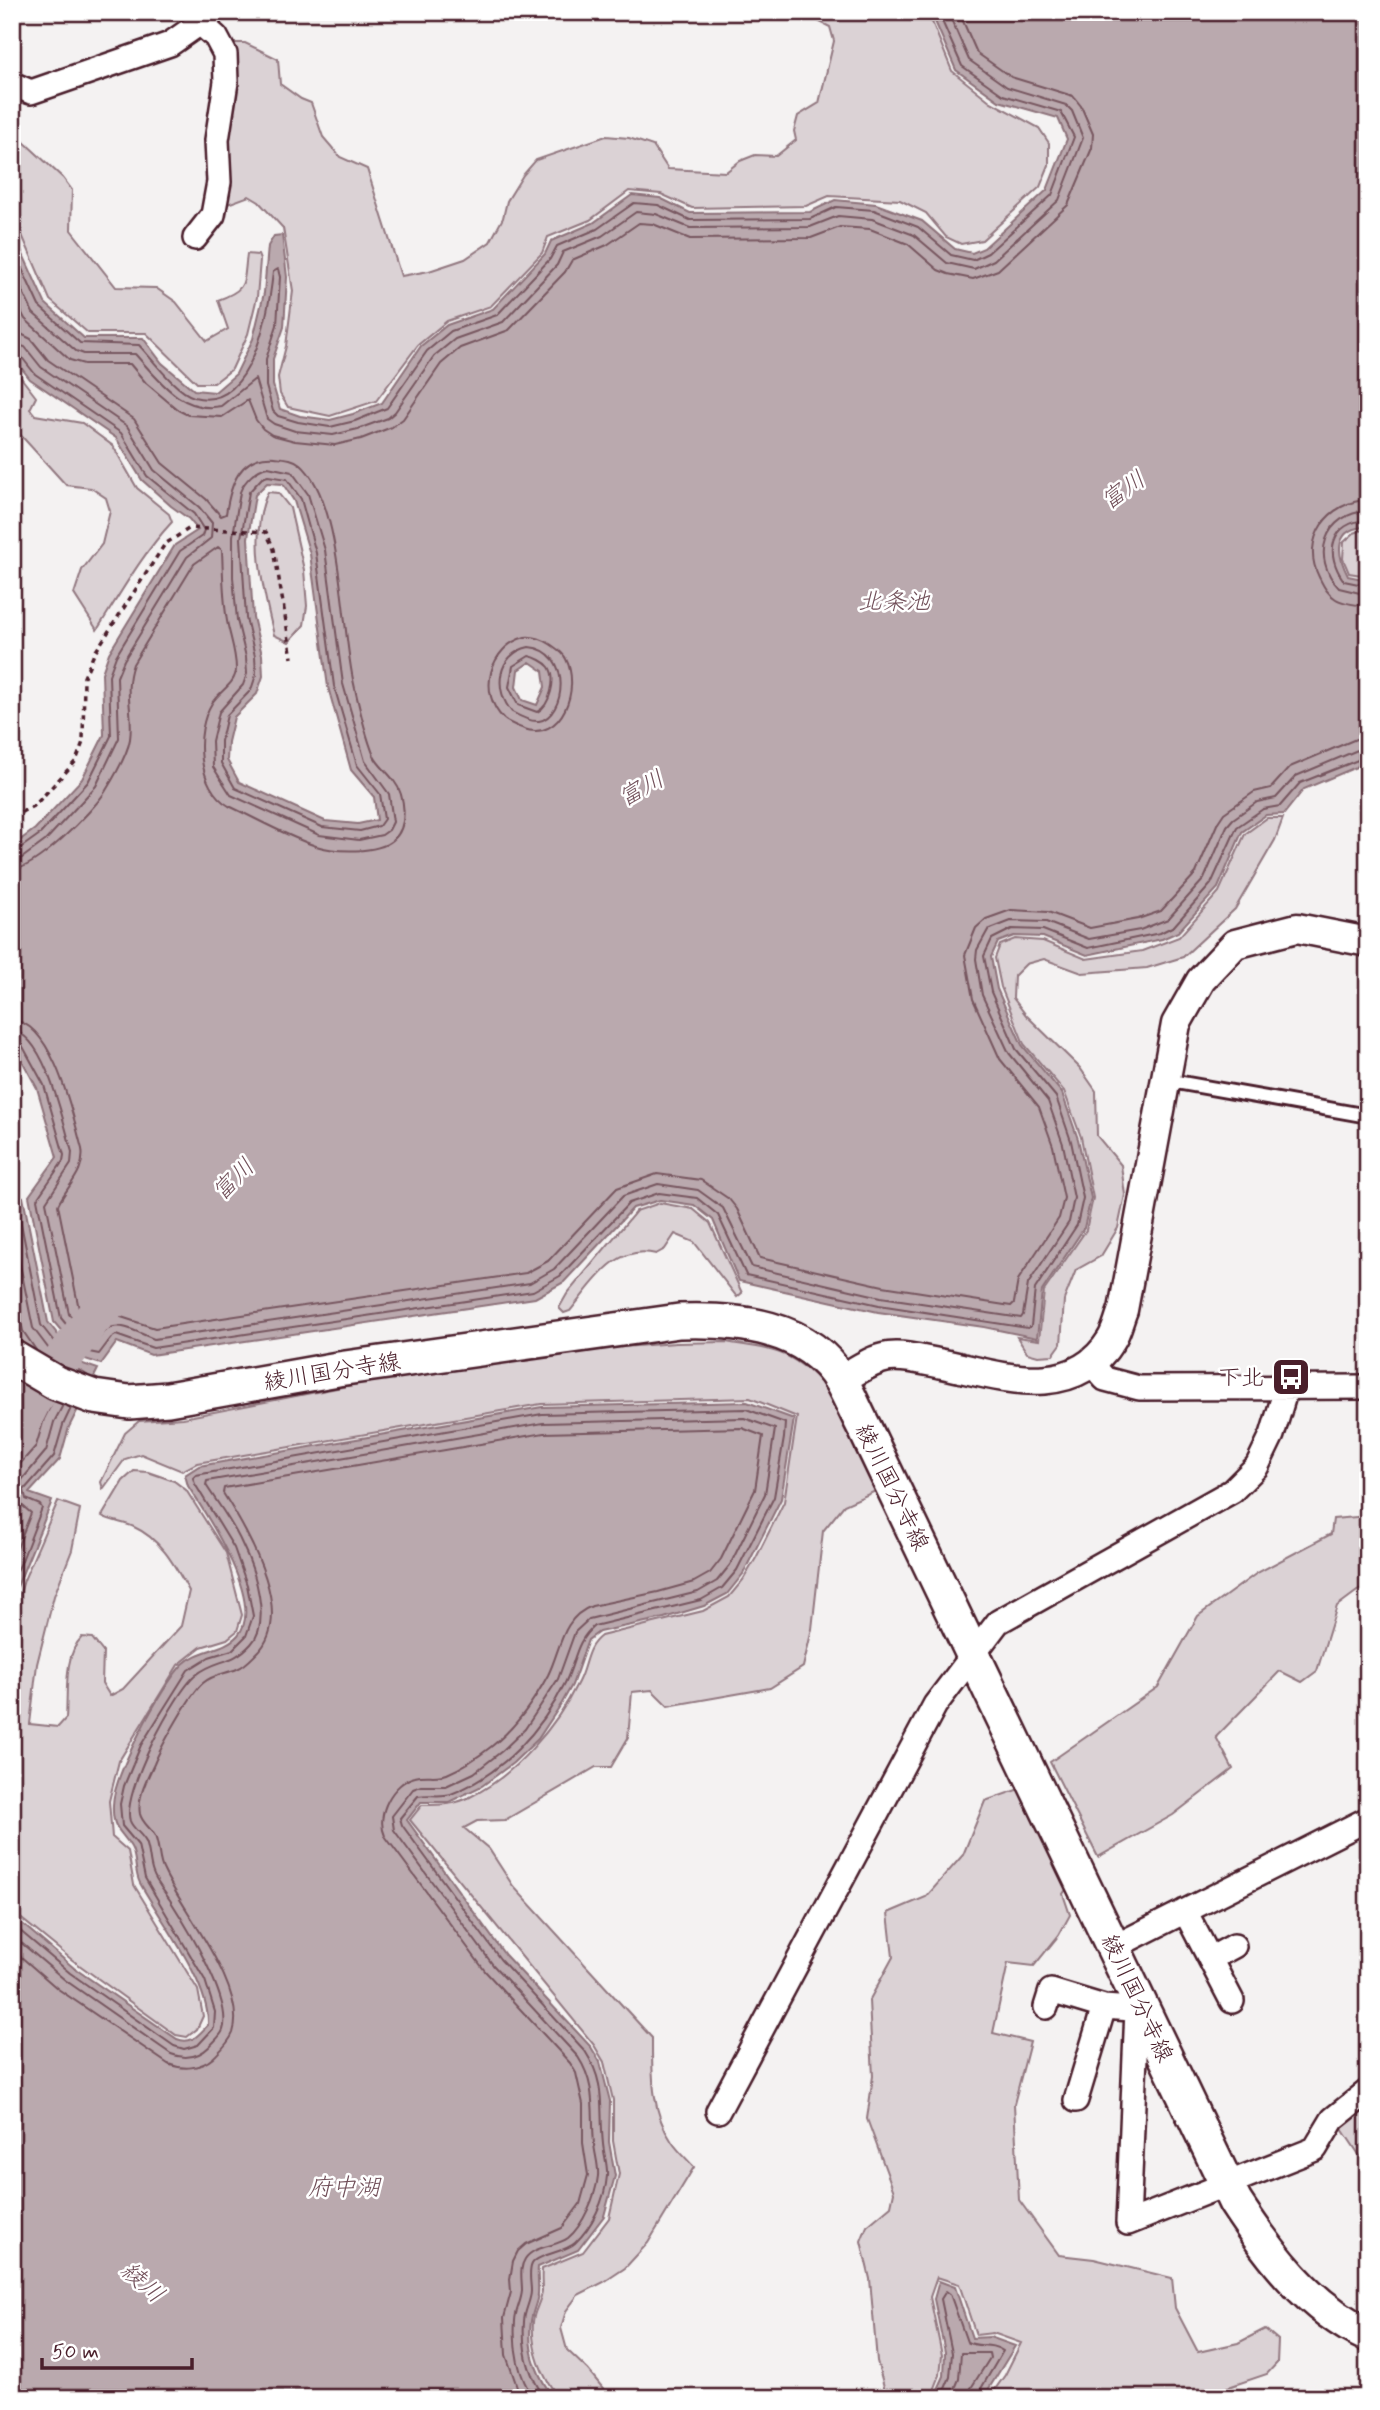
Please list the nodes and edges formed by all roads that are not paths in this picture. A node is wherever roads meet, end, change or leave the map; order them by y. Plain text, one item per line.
1 (206, 18) edge
2 (12, 69) edge
3 (12, 84) edge
4 (54, 84) junction
5 (195, 239) dead end
6 (1368, 942) edge
7 (1164, 1080) junction
8 (1368, 1116) edge
9 (12, 1357) edge
10 (1091, 1363) junction
11 (840, 1380) junction
12 (1368, 1387) edge
13 (1286, 1389) junction
14 (973, 1654) junction
15 (1368, 1819) edge
16 (1185, 1911) junction
17 (1234, 1946) dead end
18 (1114, 1947) junction
19 (1210, 1959) junction
20 (1231, 2001) dead end
21 (1046, 2007) dead end
22 (1104, 2007) junction
23 (1140, 2010) junction
24 (1368, 2091) edge
25 (1076, 2100) dead end
26 (718, 2111) dead end
27 (1225, 2183) junction
28 (1368, 2335) edge

1 - 4 street
1 - 5 street
2 - 4 street
3 - 4 street
6 - 7 street
7 - 8 lane
7 - 10 street
9 - 11 main road, 綾川国分寺線
10 - 11 street
10 - 13 street
11 - 14 main road, 綾川国分寺線
12 - 13 street
13 - 14 street
14 - 18 main road, 綾川国分寺線
14 - 26 street
15 - 16 street
16 - 18 street
16 - 19 street
17 - 19 street
18 - 23 main road, 綾川国分寺線
19 - 20 street
21 - 22 street
22 - 23 street
22 - 25 street
23 - 27 main road, 綾川国分寺線
23 - 27 street
24 - 27 street
27 - 28 main road, 綾川国分寺線

